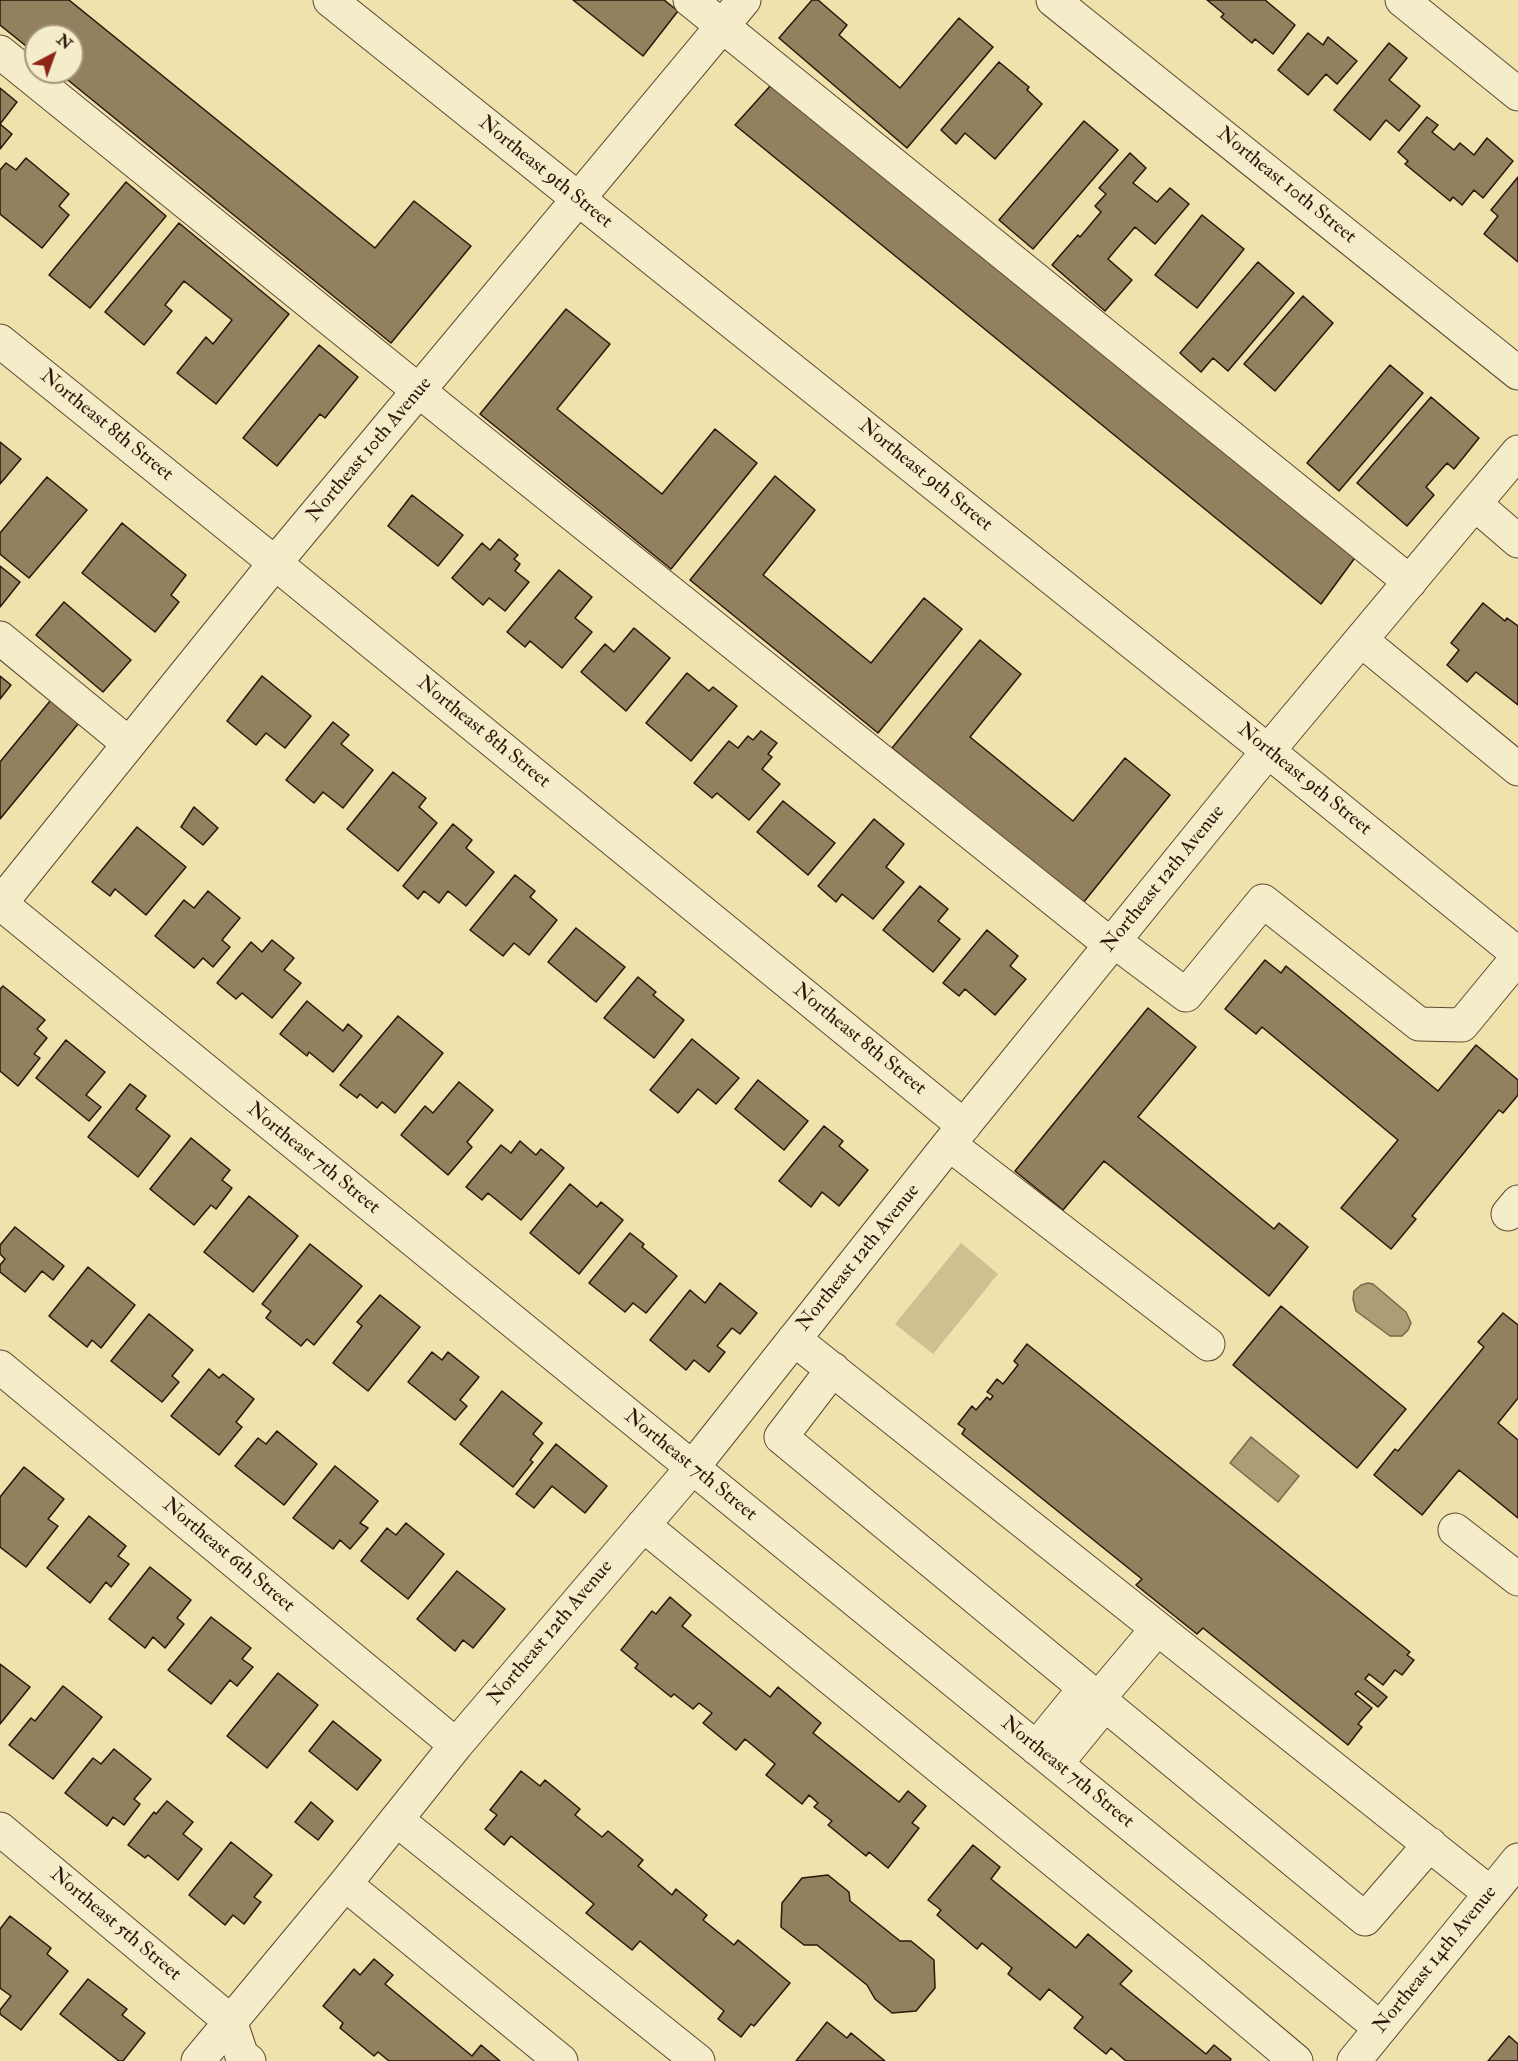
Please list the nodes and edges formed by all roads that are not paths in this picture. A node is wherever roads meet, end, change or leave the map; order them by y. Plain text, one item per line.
1 (330, 0) edge
2 (690, 0) edge
3 (744, 0) edge
4 (1053, 0) edge
5 (1402, 0) edge
6 (722, 27) junction
7 (0, 52) edge
8 (1518, 94) edge
9 (579, 199) junction
10 (0, 341) edge
11 (1518, 373) edge
12 (419, 391) junction
13 (1518, 452) edge
14 (1475, 504) junction
15 (1518, 541) edge
16 (275, 563) junction
17 (1410, 582) junction
18 (0, 638) edge
19 (1361, 640) junction
20 (129, 744) junction
21 (1268, 751) junction
22 (1518, 769) edge
23 (0, 903) edge
24 (1112, 943) junction
25 (1518, 956) edge
26 (956, 1135) junction
27 (794, 1338) junction
28 (1208, 1344) dead end
29 (0, 1367) edge
30 (833, 1369) junction
31 (692, 1468) junction
32 (643, 1525) junction
33 (1455, 1530) dead end
34 (1518, 1579) edge
35 (1157, 1629) junction
36 (1096, 1697) junction
37 (456, 1745) junction
38 (1046, 1756) junction
39 (397, 1820) junction
40 (0, 1829) edge
41 (1430, 1844) junction
42 (1518, 1860) edge
43 (345, 1884) junction
44 (1490, 1893) junction
45 (230, 2021) junction
46 (1380, 2028) junction
47 (198, 2061) edge
48 (249, 2061) edge
49 (561, 2061) edge
50 (698, 2061) edge
51 (1296, 2061) edge
52 (1354, 2061) edge

1 - 9 street, Northeast 9th Street
2 - 6 street
3 - 6 street, Northeast 10th Avenue
4 - 11 street, Northeast 10th Street
5 - 8 street
6 - 9 street, Northeast 10th Avenue
6 - 17 street
7 - 12 street
9 - 12 street, Northeast 10th Avenue
9 - 21 street, Northeast 9th Street
10 - 16 street, Northeast 8th Street
12 - 16 street, Northeast 10th Avenue
12 - 24 street
13 - 14 street, Northeast 12th Avenue
14 - 15 street
14 - 17 street, Northeast 12th Avenue
16 - 20 street, Northeast 10th Avenue
16 - 26 street, Northeast 8th Street
17 - 19 street, Northeast 12th Avenue
18 - 20 street
19 - 21 street, Northeast 12th Avenue
19 - 22 street
20 - 23 street, Northeast 10th Avenue
21 - 24 street, Northeast 12th Avenue
21 - 25 street, Northeast 9th Street
23 - 31 street, Northeast 7th Street
24 - 25 street
24 - 26 street, Northeast 12th Avenue
26 - 27 street, Northeast 12th Avenue
26 - 28 street, Northeast 8th Street
27 - 30 street
27 - 31 street, Northeast 12th Avenue
29 - 37 street, Northeast 6th Street
30 - 35 street
30 - 36 street
31 - 32 street, Northeast 12th Avenue
31 - 38 street, Northeast 7th Street
32 - 37 street, Northeast 12th Avenue
32 - 51 street
33 - 34 street
35 - 36 street
35 - 41 street
36 - 38 street
36 - 41 street
37 - 39 street, Northeast 12th Avenue
38 - 46 street, Northeast 7th Street
39 - 43 street, Northeast 12th Avenue
39 - 50 street
40 - 45 street, Northeast 5th Street
41 - 44 street
42 - 44 street, Northeast 14th Avenue
43 - 45 street, Northeast 12th Avenue
43 - 49 street
44 - 46 street, Northeast 14th Avenue
45 - 47 street, Northeast 12th Avenue
45 - 48 street
46 - 52 street, Northeast 14th Avenue

